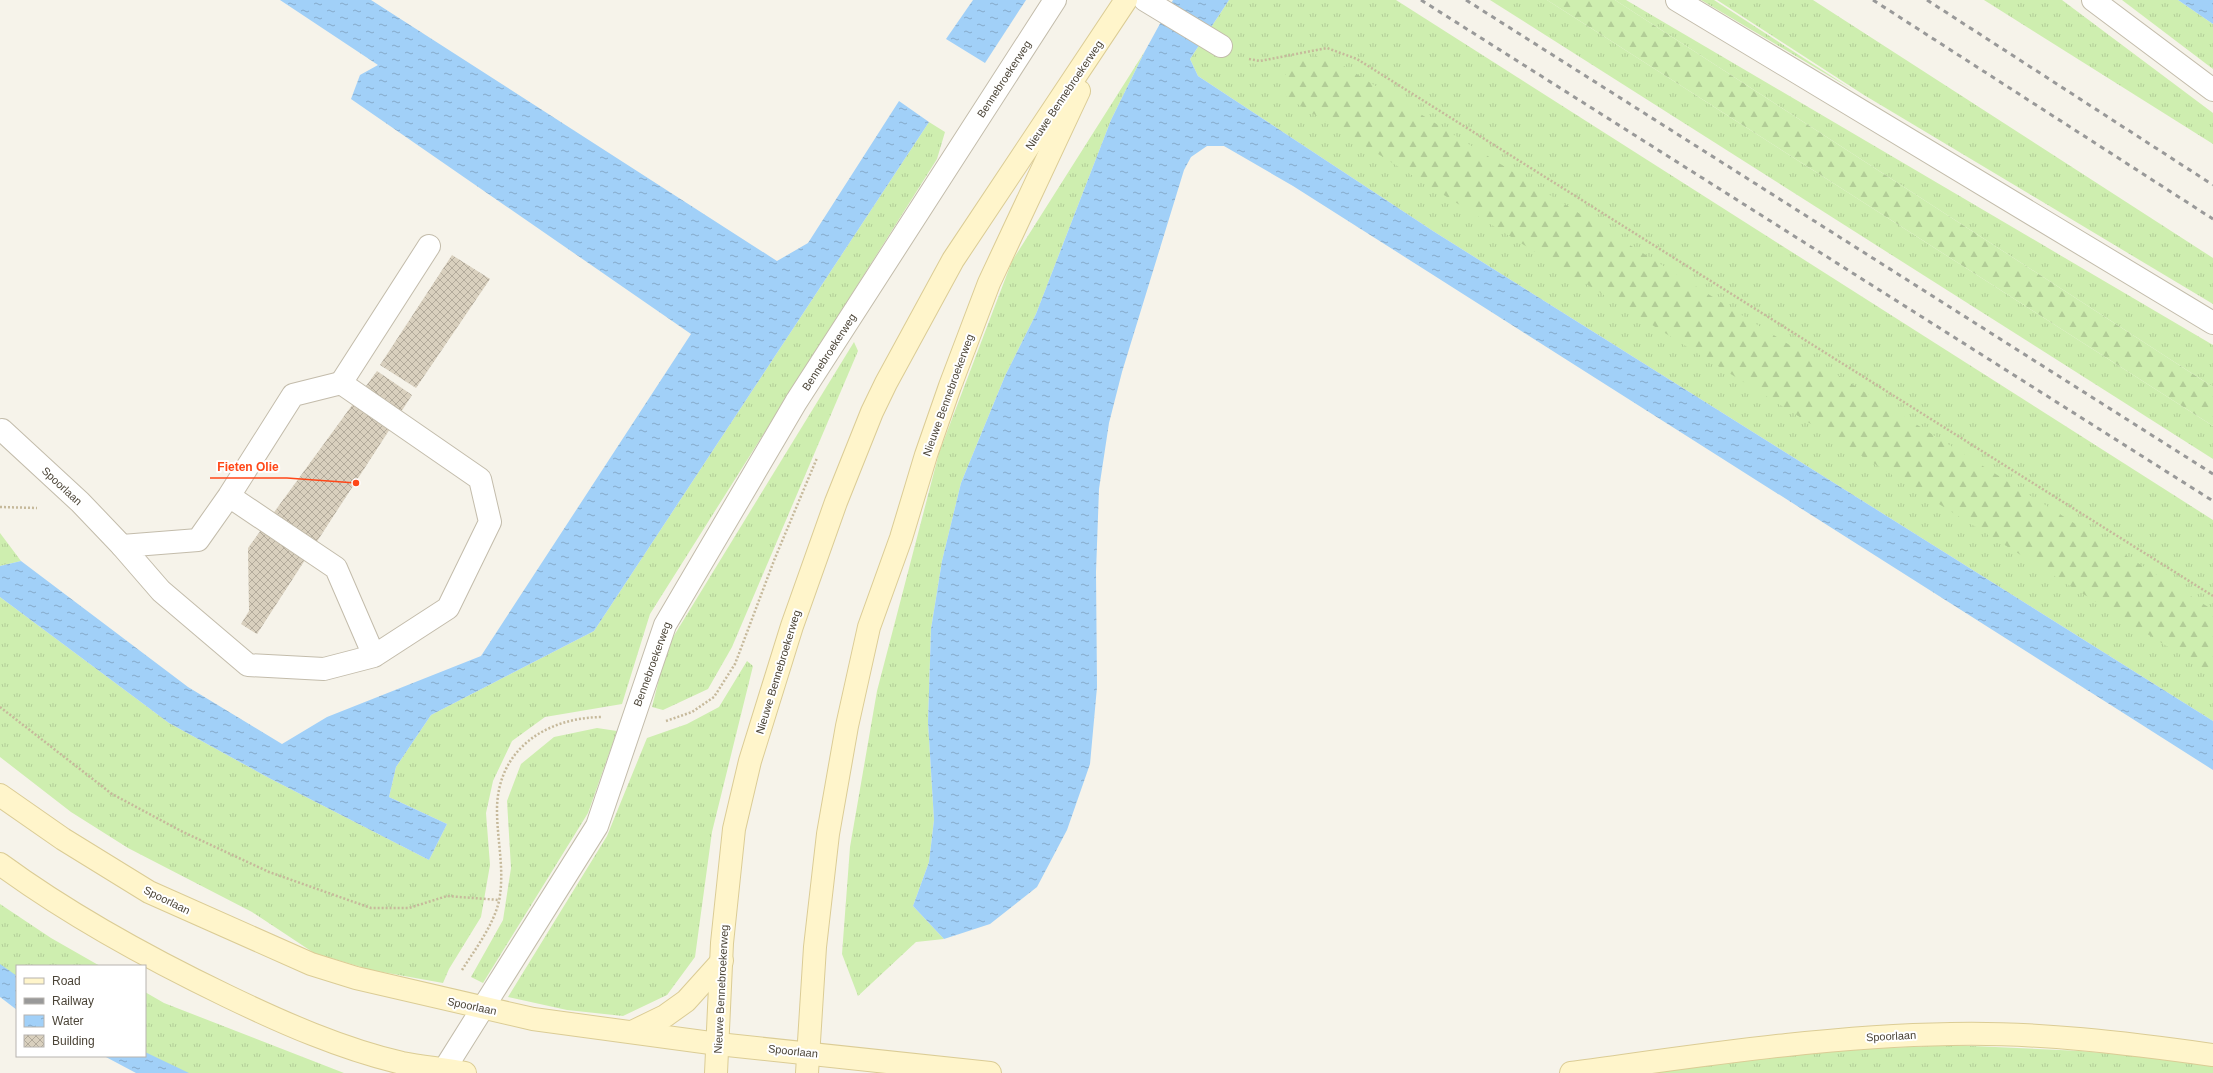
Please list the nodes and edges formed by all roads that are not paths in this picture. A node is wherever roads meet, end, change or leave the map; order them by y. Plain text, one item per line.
1 (1055, 0) edge
2 (1126, 0) edge
3 (1145, 0) edge
4 (1677, 0) edge
5 (2093, 0) edge
6 (1108, 29) junction
7 (1221, 46) road end
8 (2213, 90) edge
9 (429, 246) dead end
10 (2213, 323) edge
11 (340, 383) junction
12 (0, 432) edge
13 (229, 496) junction
14 (122, 546) junction
15 (374, 656) junction
16 (0, 795) edge
17 (0, 864) edge
18 (722, 961) junction
19 (483, 1008) junction
20 (632, 1032) junction
21 (718, 1044) junction
22 (2213, 1054) edge
23 (808, 1063) edge
24 (443, 1071) edge
25 (465, 1073) edge
26 (716, 1073) edge
27 (990, 1073) edge
28 (1571, 1073) edge

1 - 19 street, Bennebroekerweg
2 - 6 main road
3 - 7 street
4 - 10 street
5 - 8 street
6 - 18 main road, Nieuwe Bennebroekerweg
6 - 23 main road, Nieuwe Bennebroekerweg
9 - 11 street
11 - 13 street
11 - 15 street, Spoorlaan
12 - 14 street, Spoorlaan
13 - 14 street
13 - 15 street
14 - 15 street, Spoorlaan
16 - 19 main road, Spoorlaan
17 - 24 main road
18 - 20 main road
18 - 21 main road, Nieuwe Bennebroekerweg
19 - 20 main road, Spoorlaan
19 - 24 street, Bennebroekerweg
20 - 21 main road, Spoorlaan
21 - 23 main road, Spoorlaan
21 - 26 main road, Nieuwe Bennebroekerweg
22 - 28 main road, Spoorlaan
23 - 27 main road, Spoorlaan
24 - 25 main road

